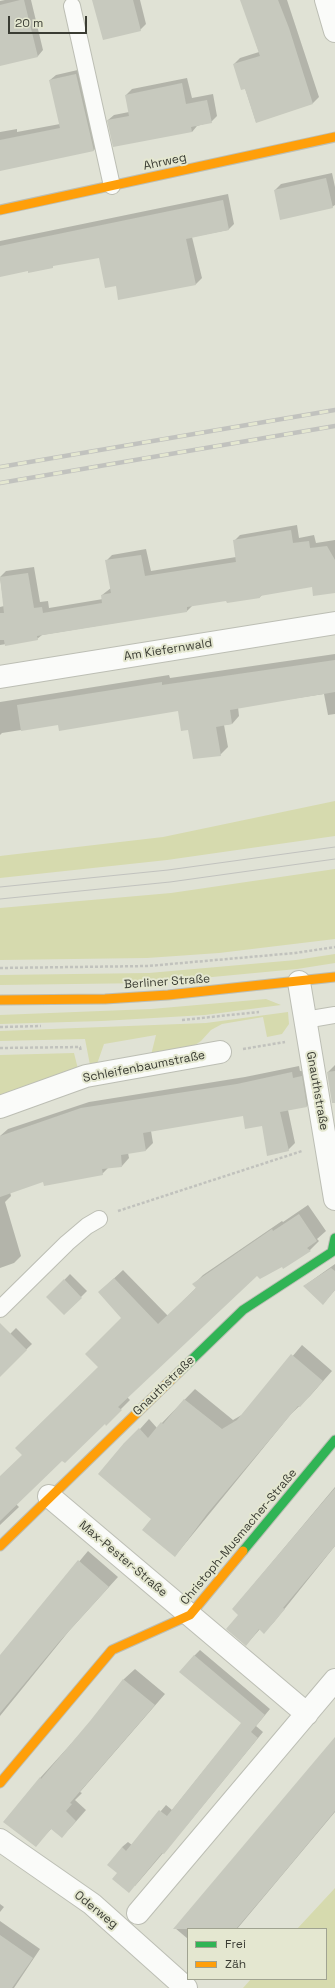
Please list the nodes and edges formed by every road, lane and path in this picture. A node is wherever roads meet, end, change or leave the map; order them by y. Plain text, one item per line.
1 (326, 0) edge
2 (72, 6) dead end
3 (335, 31) edge
4 (335, 137) edge
5 (112, 186) junction
6 (0, 210) edge
7 (335, 623) edge
8 (0, 678) edge
9 (335, 947) edge
10 (0, 968) edge
11 (335, 977) edge
12 (299, 982) junction
13 (0, 1000) edge
14 (335, 1015) edge
15 (306, 1030) junction
16 (0, 1048) edge
17 (220, 1052) joint
18 (86, 1076) junction
19 (0, 1107) edge
20 (326, 1143) junction
21 (335, 1199) edge
22 (99, 1219) joint
23 (335, 1238) edge
24 (0, 1309) edge
25 (335, 1440) edge
26 (49, 1496) junction
27 (0, 1546) edge
28 (190, 1615) junction
29 (335, 1680) edge
30 (307, 1714) junction
31 (0, 1783) edge
32 (0, 1840) edge
33 (138, 1913) dead end
34 (186, 1988) edge

1 - 3 street
2 - 5 lane
4 - 5 street, Ahrweg
5 - 6 street, Ahrweg
7 - 8 street, Am Kiefernwald
9 - 10 path
11 - 12 street, Berliner Straße
12 - 13 street, Berliner Straße
12 - 15 street, Gnauthstraße
14 - 15 lane
15 - 17 path
15 - 20 street, Gnauthstraße
16 - 18 path
17 - 18 street, Schleifenbaumstraße
18 - 19 street, Schleifenbaumstraße
20 - 21 street, Gnauthstraße
20 - 22 path
22 - 24 lane
23 - 26 street, Gnauthstraße
25 - 28 street, Christoph-Musmacher-Straße
26 - 27 street, Gnauthstraße
26 - 28 street, Max-Pester-Straße
28 - 30 street, Max-Pester-Straße
28 - 31 street, Christoph-Musmacher-Straße
29 - 30 street
30 - 33 street
32 - 34 street, Oderweg

